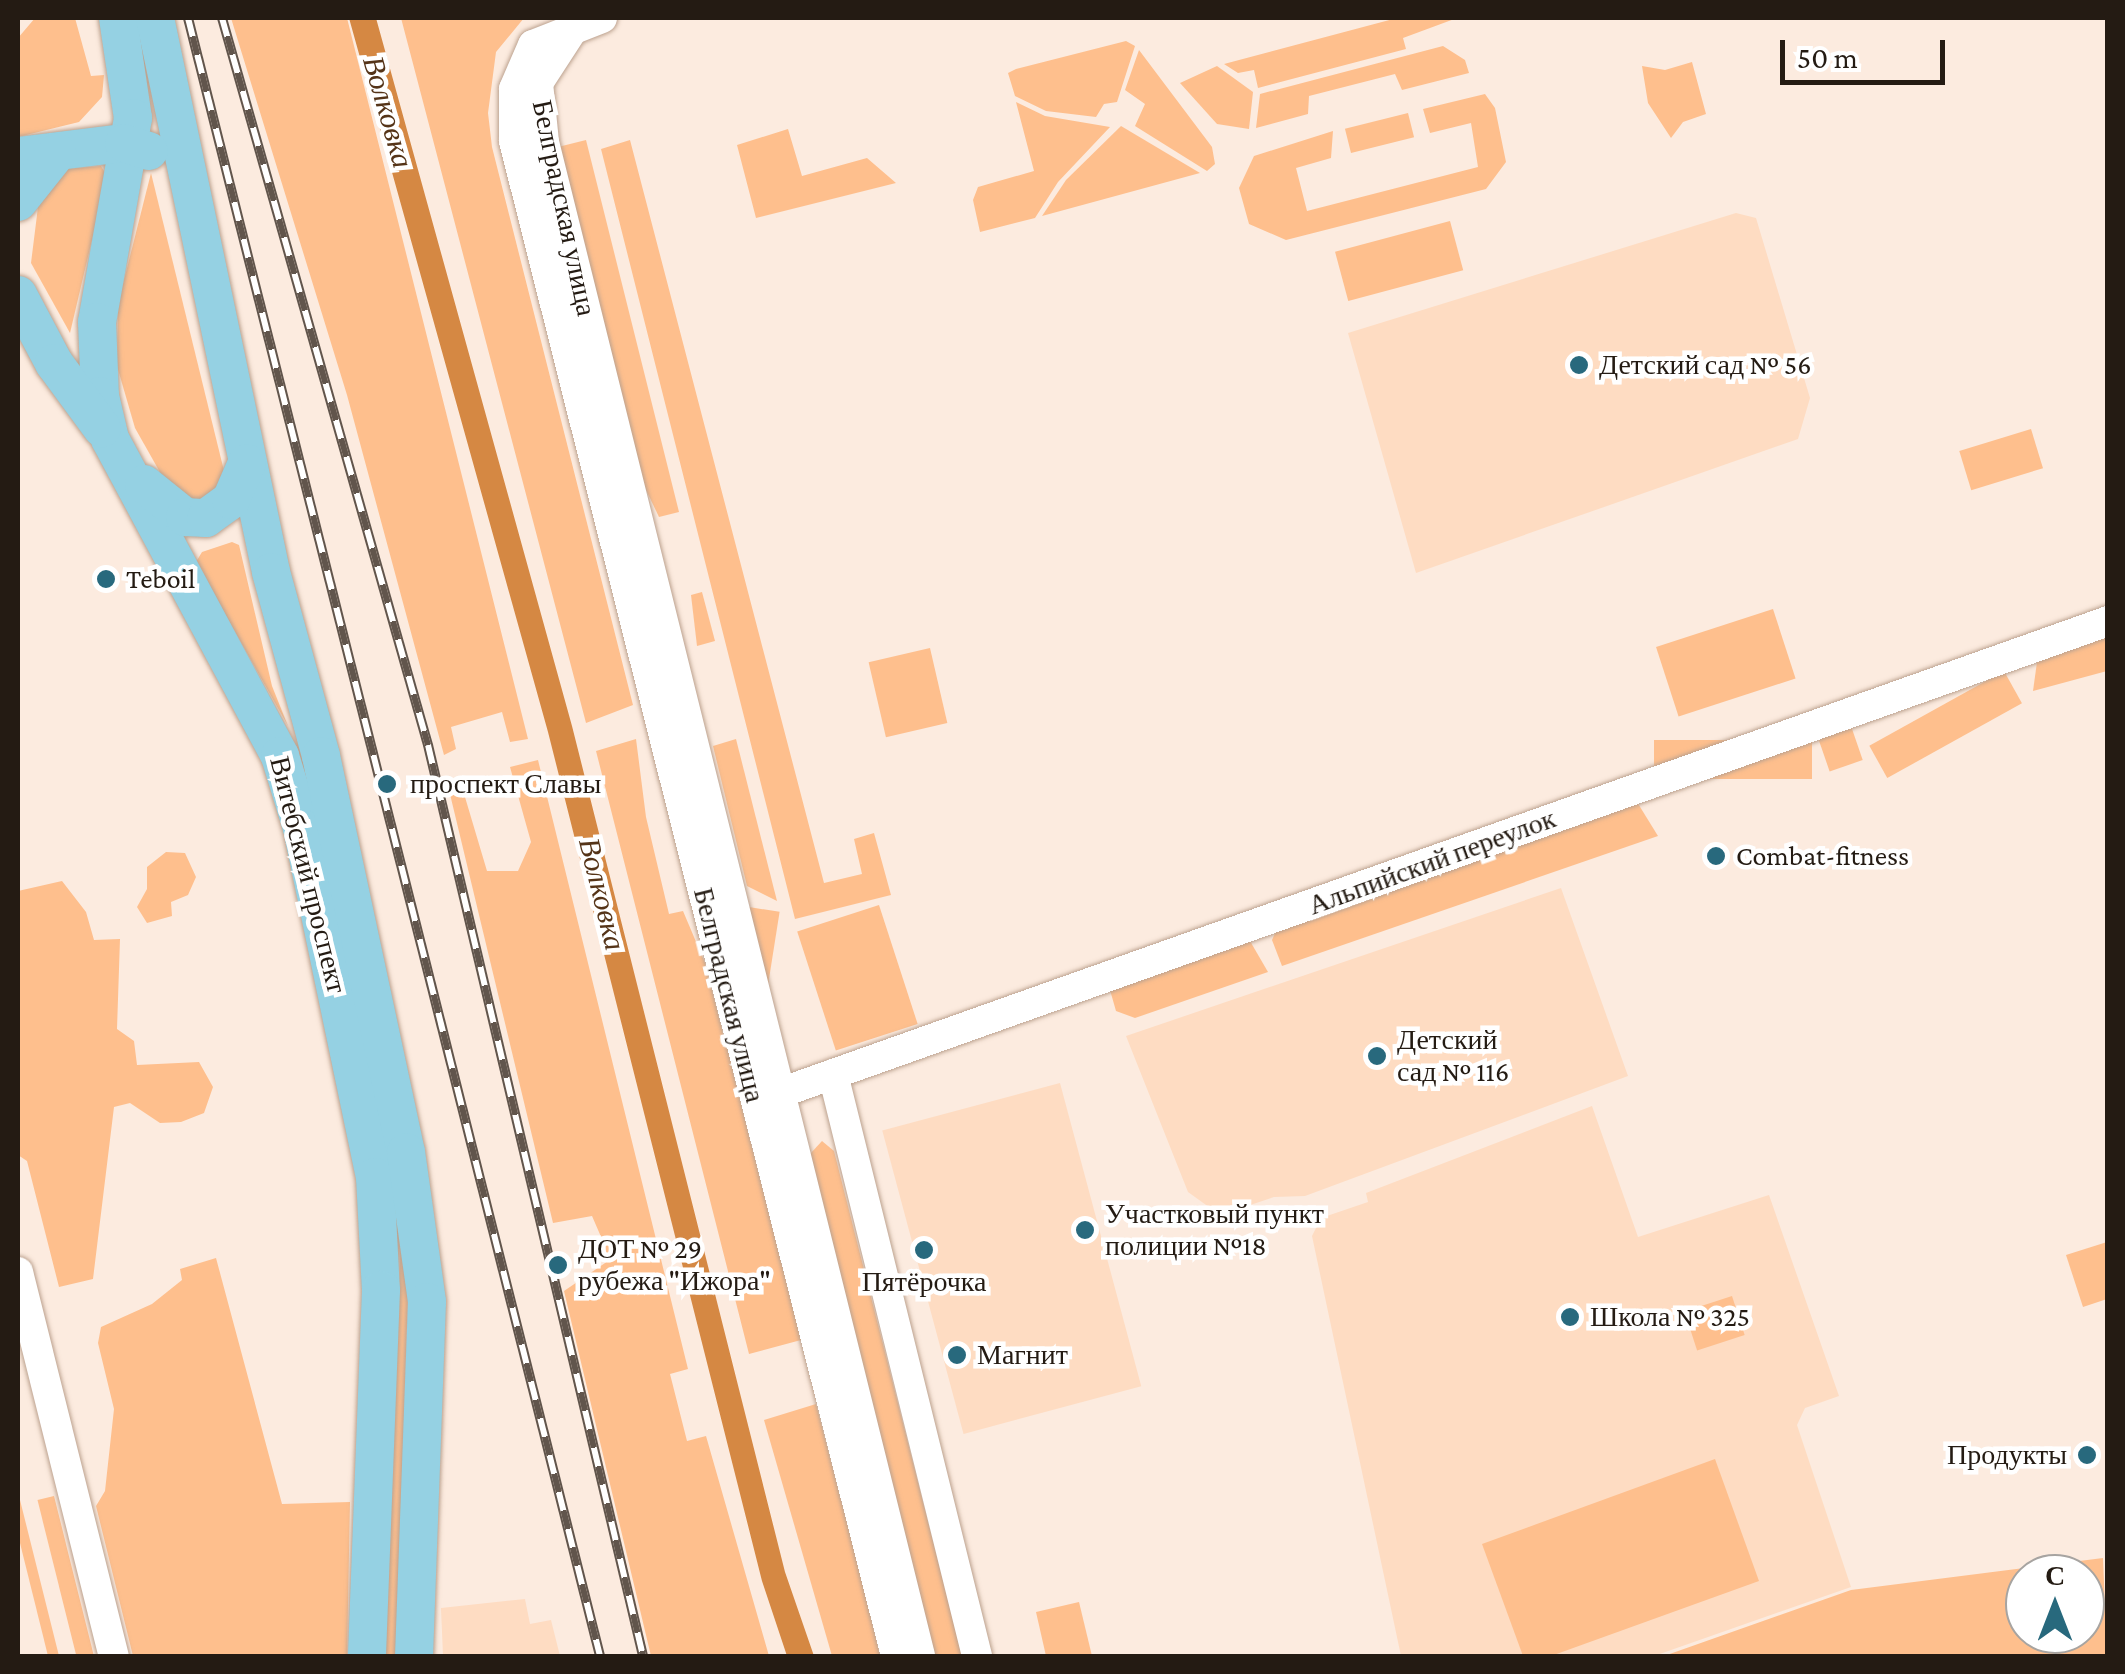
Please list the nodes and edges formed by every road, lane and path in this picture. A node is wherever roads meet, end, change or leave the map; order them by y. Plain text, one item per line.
1 (118, 18) edge
2 (590, 21) edge
3 (149, 42) edge
4 (130, 143) junction
5 (57, 153) junction
6 (18, 156) edge
7 (18, 202) edge
8 (18, 296) edge
9 (217, 320) junction
10 (118, 454) junction
11 (248, 464) junction
12 (2108, 621) edge
13 (833, 1074) junction
14 (767, 1097) junction
15 (18, 1272) edge
16 (28, 1356) edge
17 (114, 1656) edge
18 (366, 1656) edge
19 (414, 1656) edge
20 (896, 1656) edge
21 (920, 1656) edge
22 (977, 1656) edge

1 - 3 main road, Витебский проспект
2 - 14 street, Белградская улица
3 - 4 main road, Витебский проспект
3 - 9 main road, Витебский проспект
4 - 5 main road
4 - 9 main road
4 - 10 main road, Витебский проспект
5 - 6 main road
5 - 7 main road
8 - 10 main road
9 - 11 main road, Витебский проспект
10 - 11 main road
10 - 18 main road, Витебский проспект
11 - 19 main road, Витебский проспект
12 - 13 street, Альпийский переулок
13 - 14 street, Альпийский переулок
13 - 22 street
14 - 20 street, Белградская улица
14 - 21 street, Белградская улица
15 - 16 street
16 - 17 street

